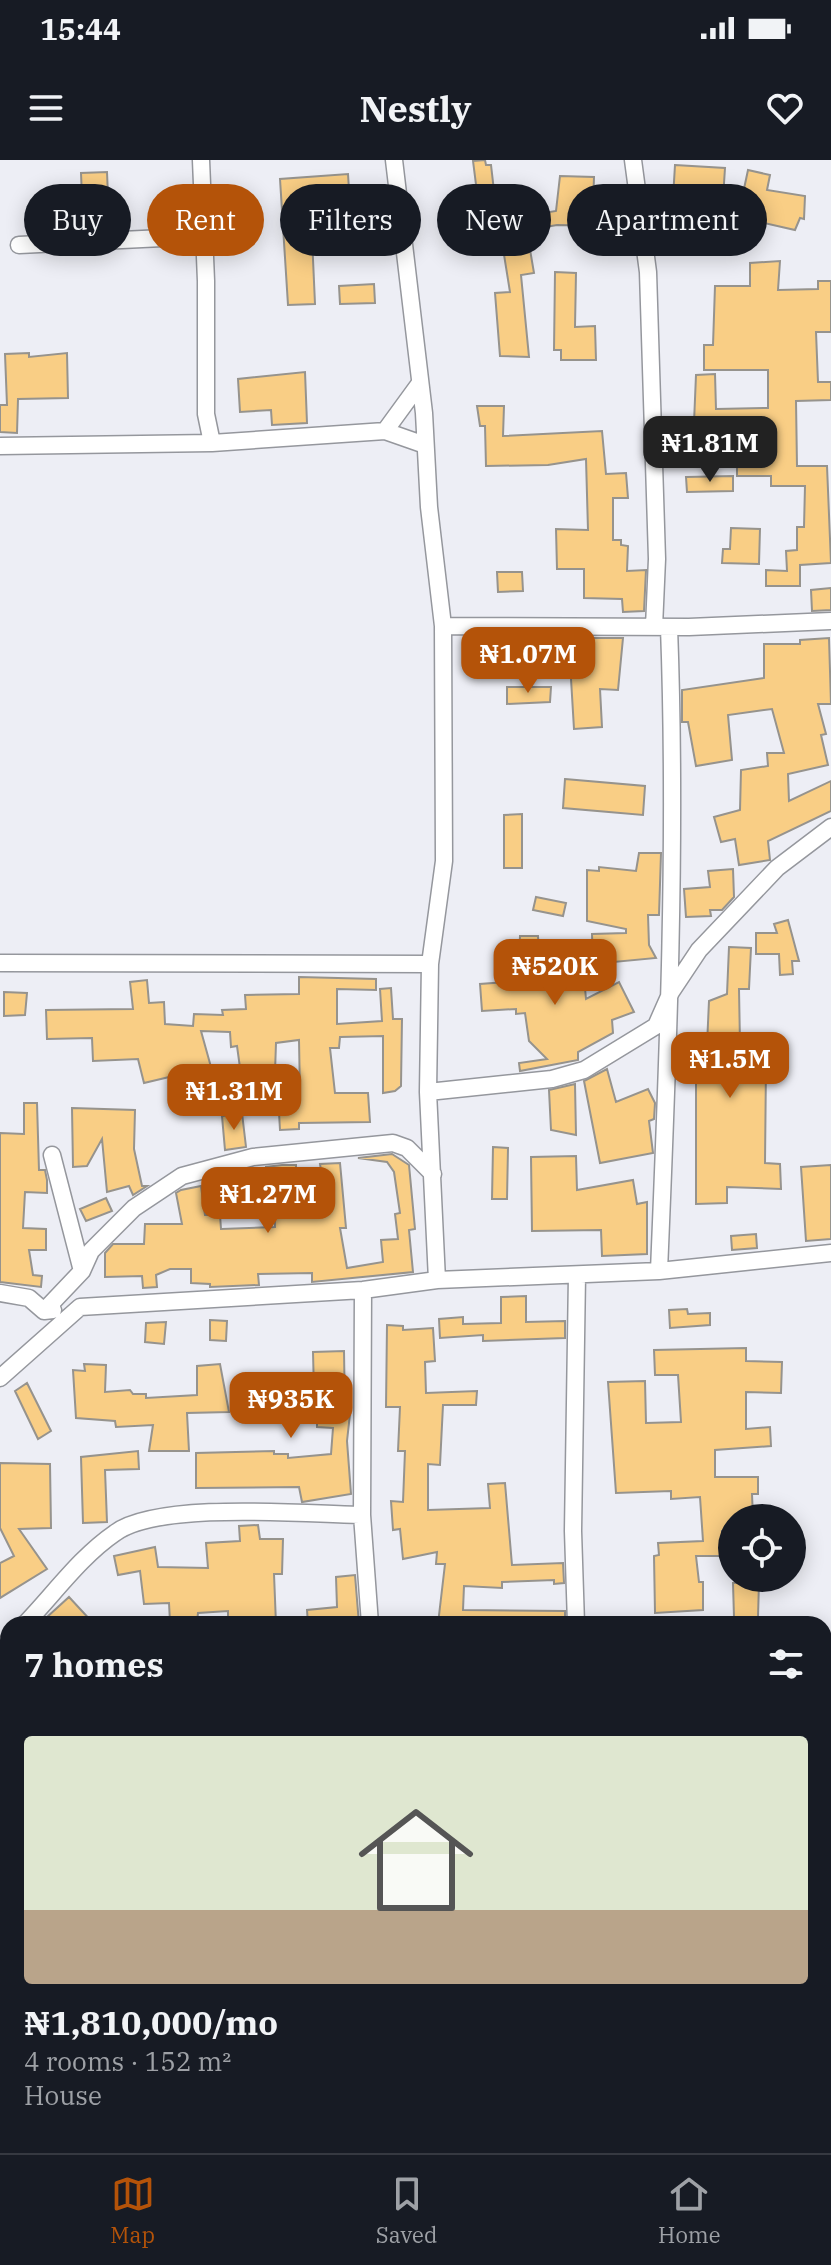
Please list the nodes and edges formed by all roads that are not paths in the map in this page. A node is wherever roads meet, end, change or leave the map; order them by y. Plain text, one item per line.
1 (201, 160) edge
2 (394, 160) edge
3 (633, 160) edge
4 (202, 184) edge
5 (147, 239) edge
6 (19, 245) dead end
7 (204, 256) edge
8 (420, 383) junction
9 (385, 431) junction
10 (212, 443) junction
11 (425, 445) junction
12 (0, 446) edge
13 (831, 621) edge
14 (443, 626) junction
15 (661, 627) junction
16 (831, 827) edge
17 (0, 963) edge
18 (430, 964) junction
19 (671, 992) junction
20 (428, 1092) junction
21 (52, 1155) dead end
22 (433, 1174) junction
23 (831, 1253) edge
24 (82, 1271) junction
25 (659, 1271) junction
26 (577, 1275) junction
27 (437, 1280) junction
28 (363, 1290) junction
29 (0, 1293) edge
30 (80, 1307) junction
31 (44, 1311) junction
32 (0, 1378) edge
33 (362, 1515) junction
34 (32, 1616) edge
35 (369, 1616) edge
36 (576, 1616) edge

1 - 4 street
2 - 8 street
3 - 15 street
5 - 6 street
7 - 10 street
8 - 9 street
8 - 11 street
9 - 10 street
9 - 11 street
10 - 12 street
11 - 14 street
13 - 15 street
14 - 15 street
14 - 18 street
15 - 19 street
16 - 19 street
17 - 18 street
18 - 20 street
19 - 20 street
19 - 25 street
20 - 22 street
21 - 24 street
22 - 24 street
22 - 27 street
23 - 25 street
24 - 31 street
25 - 26 street
26 - 27 street
26 - 36 street
27 - 28 street
28 - 30 street
28 - 33 street
29 - 31 street
30 - 31 street
30 - 32 street
33 - 34 street
33 - 35 street

